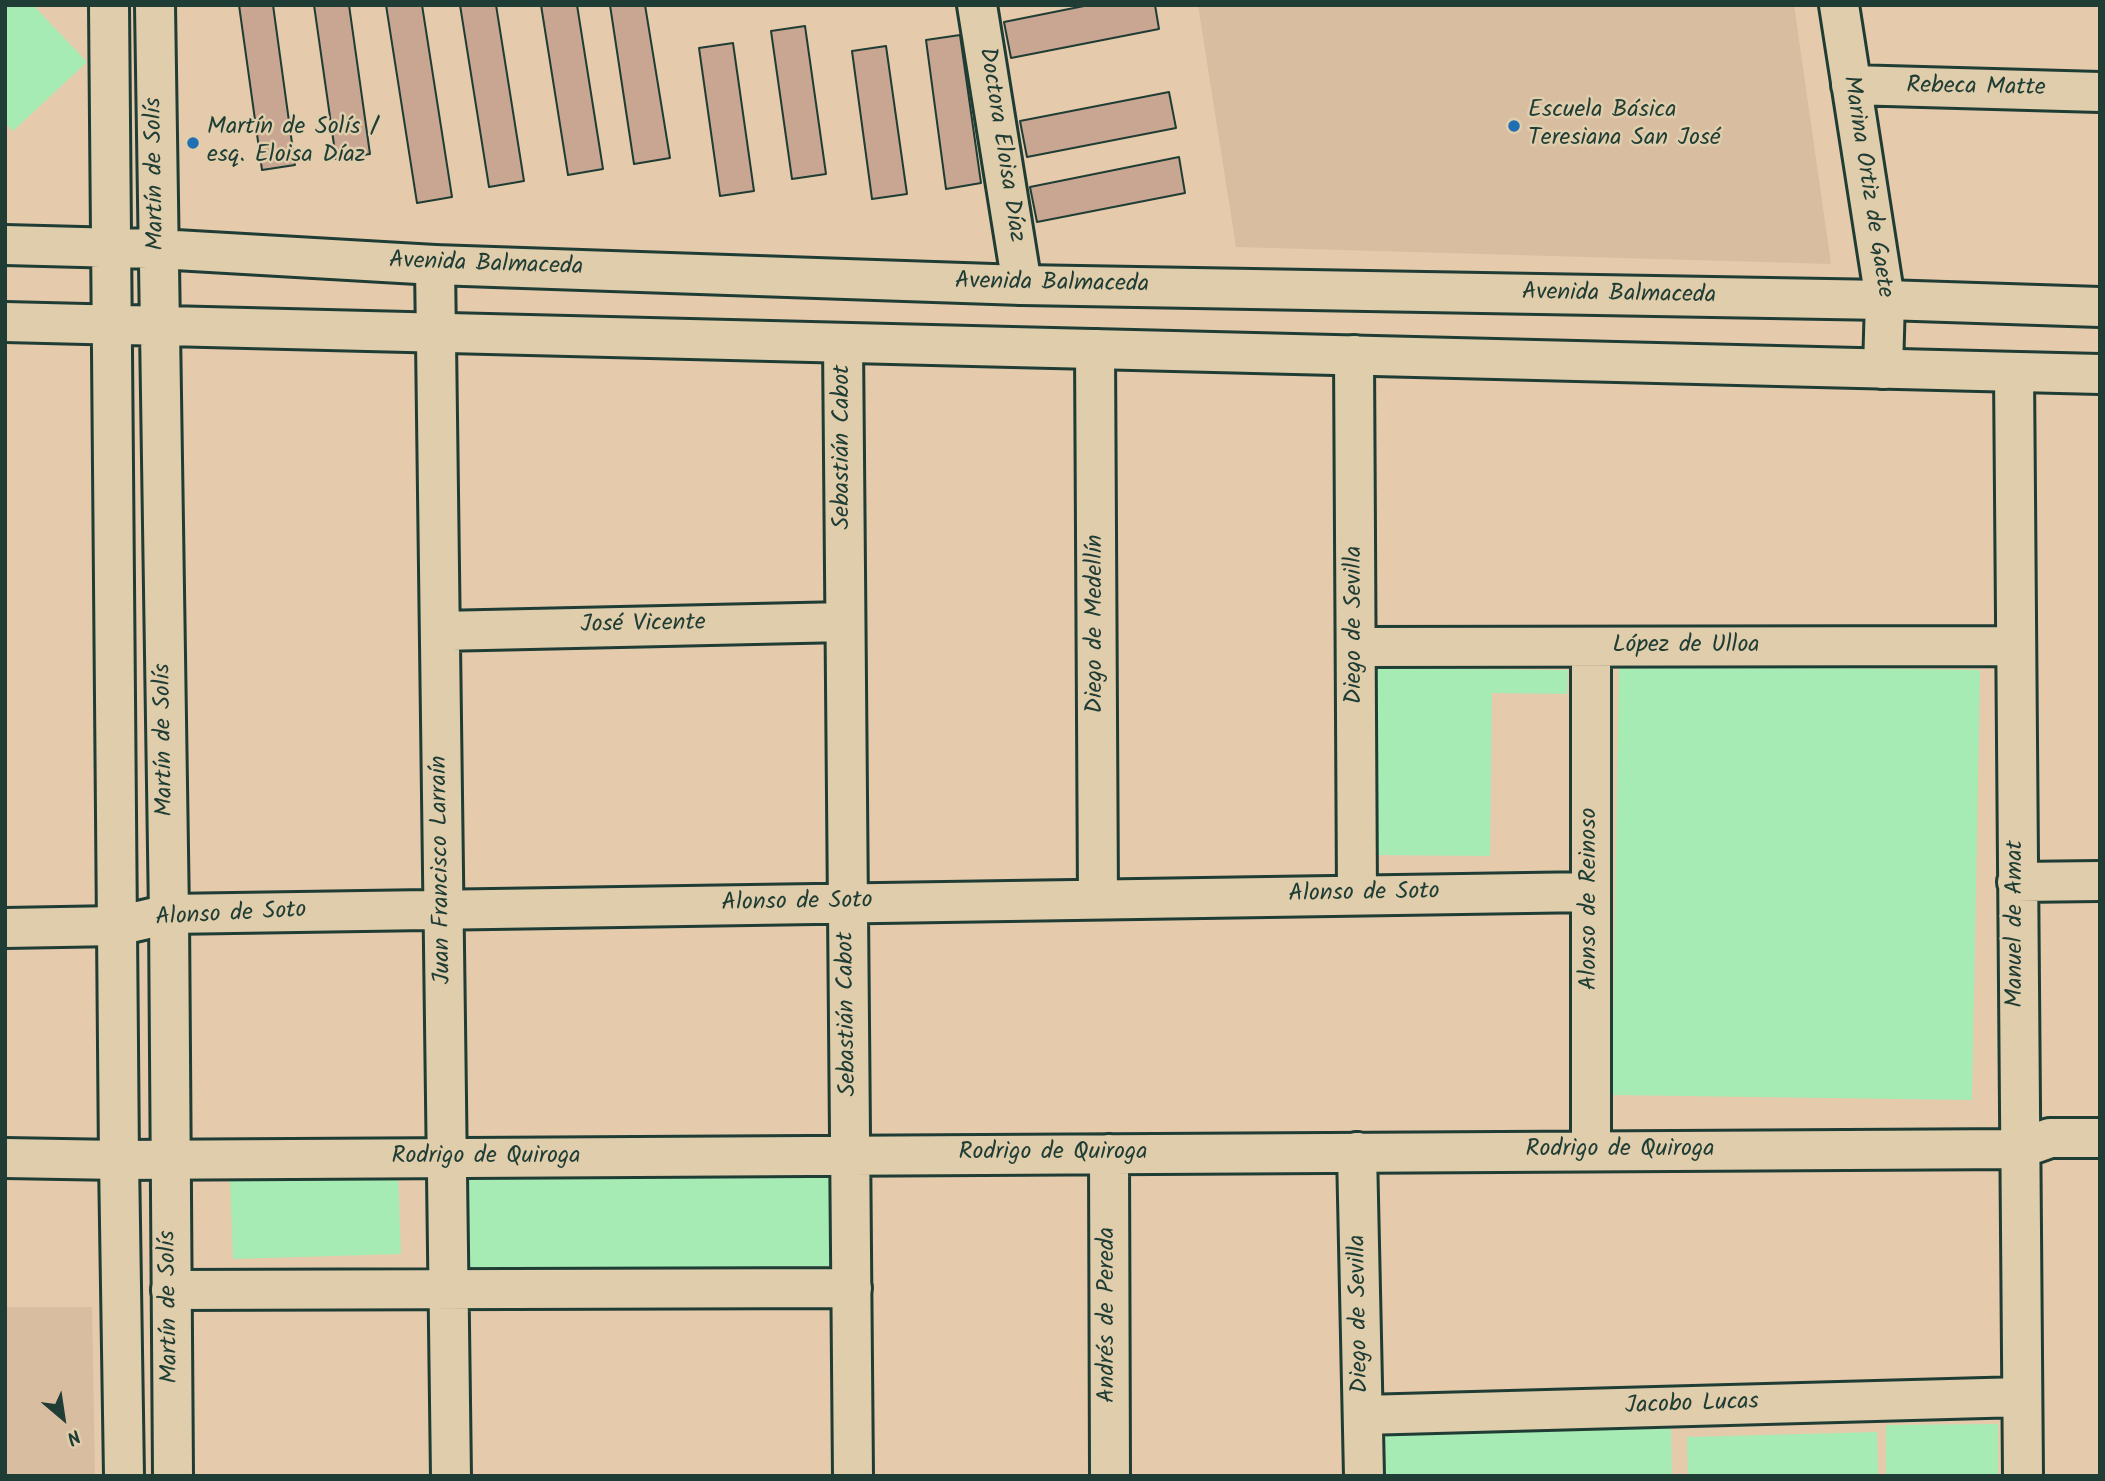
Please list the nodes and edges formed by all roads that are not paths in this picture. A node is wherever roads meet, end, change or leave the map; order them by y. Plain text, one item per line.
1 (109, 5) edge
2 (155, 5) edge
3 (977, 5) edge
4 (1839, 5) edge
5 (1851, 85) junction
6 (2100, 92) edge
7 (5, 245) edge
8 (112, 248) junction
9 (158, 249) junction
10 (435, 265) junction
11 (1023, 285) junction
12 (1885, 300) junction
13 (2100, 307) edge
14 (5, 322) edge
15 (111, 324) junction
16 (160, 325) junction
17 (436, 332) junction
18 (843, 342) junction
19 (1096, 349) junction
20 (1354, 355) junction
21 (1883, 369) junction
22 (2014, 372) junction
23 (2100, 374) edge
24 (845, 622) junction
25 (440, 631) junction
26 (1356, 646) junction
27 (2015, 646) junction
28 (1591, 647) junction
29 (2100, 881) edge
30 (2017, 882) junction
31 (1591, 892) junction
32 (1357, 895) junction
33 (1098, 899) junction
34 (848, 903) junction
35 (444, 910) junction
36 (169, 914) junction
37 (117, 926) junction
38 (5, 928) edge
39 (2100, 1138) edge
40 (1591, 1150) junction
41 (2019, 1150) junction
42 (1357, 1152) junction
43 (1109, 1154) junction
44 (850, 1155) junction
45 (5, 1158) edge
46 (447, 1158) junction
47 (169, 1159) junction
48 (119, 1160) junction
49 (852, 1288) junction
50 (449, 1289) junction
51 (171, 1290) junction
52 (2022, 1397) junction
53 (1363, 1415) junction
54 (124, 1476) edge
55 (173, 1476) edge
56 (451, 1476) edge
57 (853, 1476) edge
58 (1110, 1476) edge
59 (1364, 1476) edge
60 (2023, 1476) edge

1 - 8 street, Martín de Solís
2 - 9 street, Martín de Solís
3 - 11 street, Doctora Eloisa Díaz
4 - 5 street, Marina Ortiz de Gaete
5 - 6 street, Rebeca Matte
5 - 12 street, Marina Ortiz de Gaete
7 - 8 street, Avenida Balmaceda
8 - 9 street, Avenida Balmaceda
8 - 15 street, Martín de Solís
9 - 10 street, Avenida Balmaceda
9 - 16 street, Martín de Solís
10 - 11 street, Avenida Balmaceda
10 - 17 street, Juan Francisco Larraín
11 - 12 street, Avenida Balmaceda
12 - 13 street, Avenida Balmaceda
12 - 21 street, Marina Ortiz de Gaete
14 - 15 street
15 - 16 street
15 - 37 street, Martín de Solís
16 - 17 street
16 - 36 street, Martín de Solís
17 - 18 street
17 - 25 street, Juan Francisco Larraín
18 - 19 street
18 - 24 street, Sebastián Cabot
19 - 20 street
19 - 33 street, Diego de Medellín
20 - 21 street
20 - 26 street, Diego de Sevilla
21 - 22 street
22 - 23 street
22 - 27 street, Manuel de Amat
24 - 25 street, José Vicente
24 - 34 street, Sebastián Cabot
25 - 35 street, Juan Francisco Larraín
26 - 28 street, López de Ulloa
26 - 32 street, Diego de Sevilla
27 - 28 street, López de Ulloa
27 - 30 street, Manuel de Amat
28 - 31 street, Alonso de Reinoso
29 - 30 street
30 - 41 street, Manuel de Amat
31 - 32 street, Alonso de Soto
31 - 40 street, Alonso de Reinoso
32 - 33 street, Alonso de Soto
33 - 34 street, Alonso de Soto
34 - 35 street, Alonso de Soto
34 - 44 street, Sebastián Cabot
35 - 36 street, Alonso de Soto
35 - 46 street, Juan Francisco Larraín
36 - 37 street, Alonso de Soto
36 - 47 street, Martín de Solís
37 - 38 street, Alonso de Soto
37 - 48 street, Martín de Solís
39 - 41 street, Rodrigo de Quiroga
40 - 41 street, Rodrigo de Quiroga
40 - 42 street, Rodrigo de Quiroga
41 - 52 street, Manuel de Amat
42 - 43 street, Rodrigo de Quiroga
42 - 53 street, Diego de Sevilla
43 - 44 street, Rodrigo de Quiroga
43 - 58 street, Andrés de Pereda
44 - 46 street, Rodrigo de Quiroga
44 - 49 street, Sebastián Cabot
45 - 48 street, Rodrigo de Quiroga
46 - 47 street, Rodrigo de Quiroga
46 - 50 street, Juan Francisco Larraín
47 - 48 street, Rodrigo de Quiroga
47 - 51 street, Martín de Solís
48 - 54 street, Martín de Solís
49 - 50 street
49 - 57 street, Sebastián Cabot
50 - 51 street
50 - 56 street, Juan Francisco Larraín
51 - 55 street, Martín de Solís
52 - 53 street, Jacobo Lucas
52 - 60 street, Manuel de Amat
53 - 59 street, Diego de Sevilla

